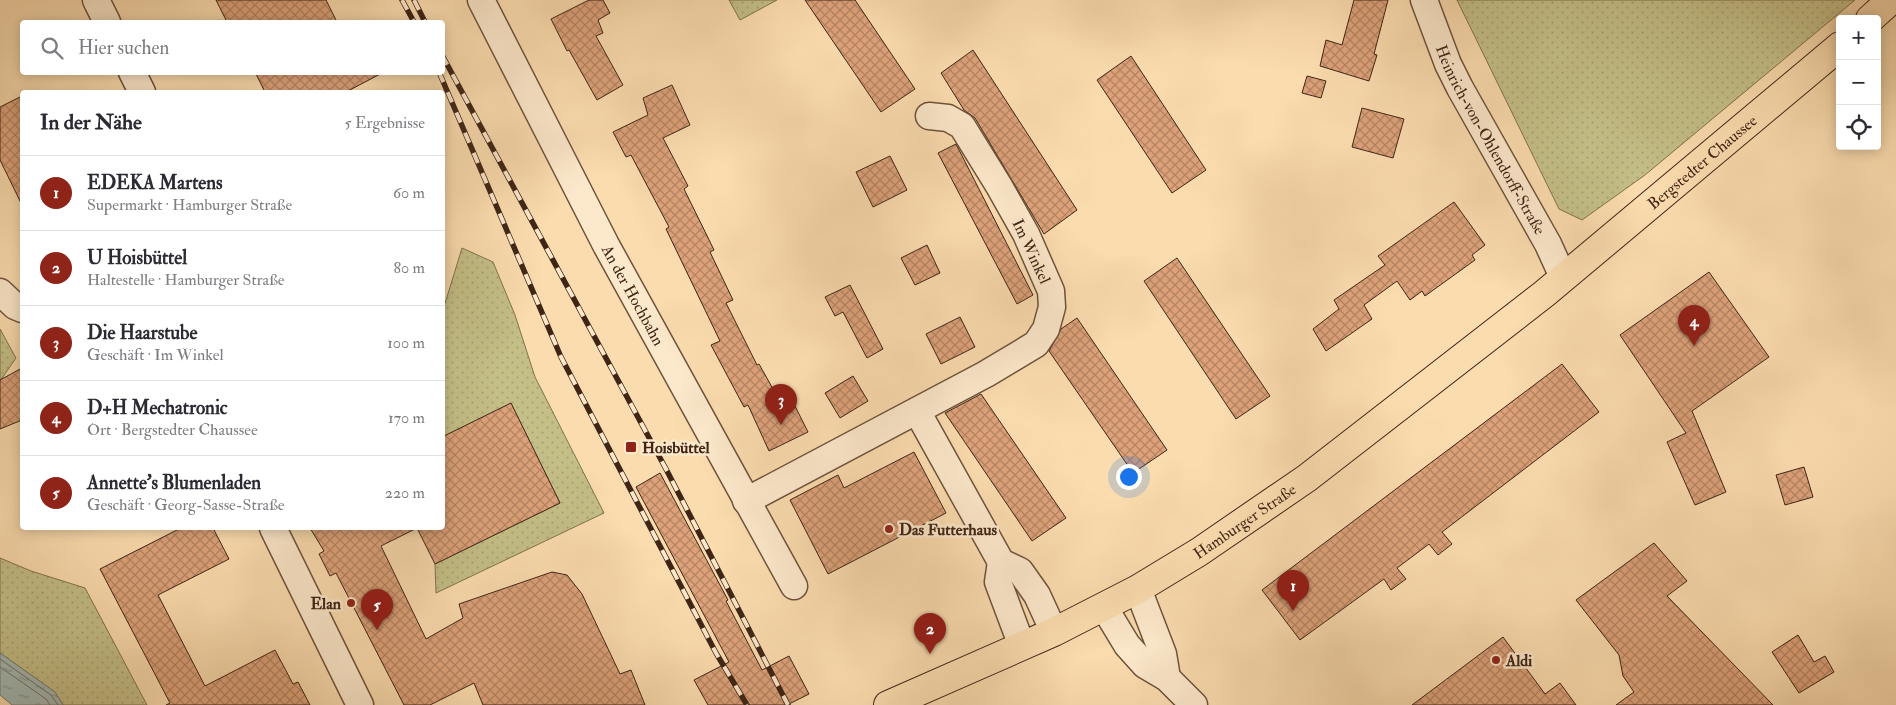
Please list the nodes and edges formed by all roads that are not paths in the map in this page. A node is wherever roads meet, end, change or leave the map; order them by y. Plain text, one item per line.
1 (96, 0) edge
2 (481, 0) edge
3 (1424, 0) edge
4 (1891, 0) edge
5 (1874, 15) edge
6 (106, 20) edge
7 (1836, 49) edge
8 (134, 75) edge
9 (141, 90) edge
10 (929, 116) dead end
11 (1564, 277) junction
12 (0, 292) edge
13 (20, 308) edge
14 (917, 411) junction
15 (746, 502) junction
16 (274, 530) edge
17 (1001, 562) junction
18 (794, 586) dead end
19 (1138, 589) junction
20 (1104, 607) junction
21 (1054, 632) junction
22 (1022, 646) junction
23 (1167, 678) junction
24 (360, 705) edge
25 (888, 705) edge
26 (1194, 705) edge

1 - 6 street
2 - 15 street, An der Hochbahn
3 - 11 street, Heinrich-von-Ohlendorff-Straße
4 - 5 main road
7 - 11 main road, Bergstedter Chaussee
8 - 9 street
10 - 14 street, Im Winkel
11 - 19 main road, Hamburger Straße
12 - 13 street
14 - 15 street, Im Winkel
14 - 17 street
15 - 18 street, An der Hochbahn
16 - 24 street
17 - 21 street
17 - 22 street
19 - 20 main road, Hamburger Straße
19 - 23 street
20 - 21 main road, Hamburger Straße
20 - 23 street
21 - 22 main road, Hamburger Straße
22 - 25 main road, Hamburger Straße
23 - 26 street

